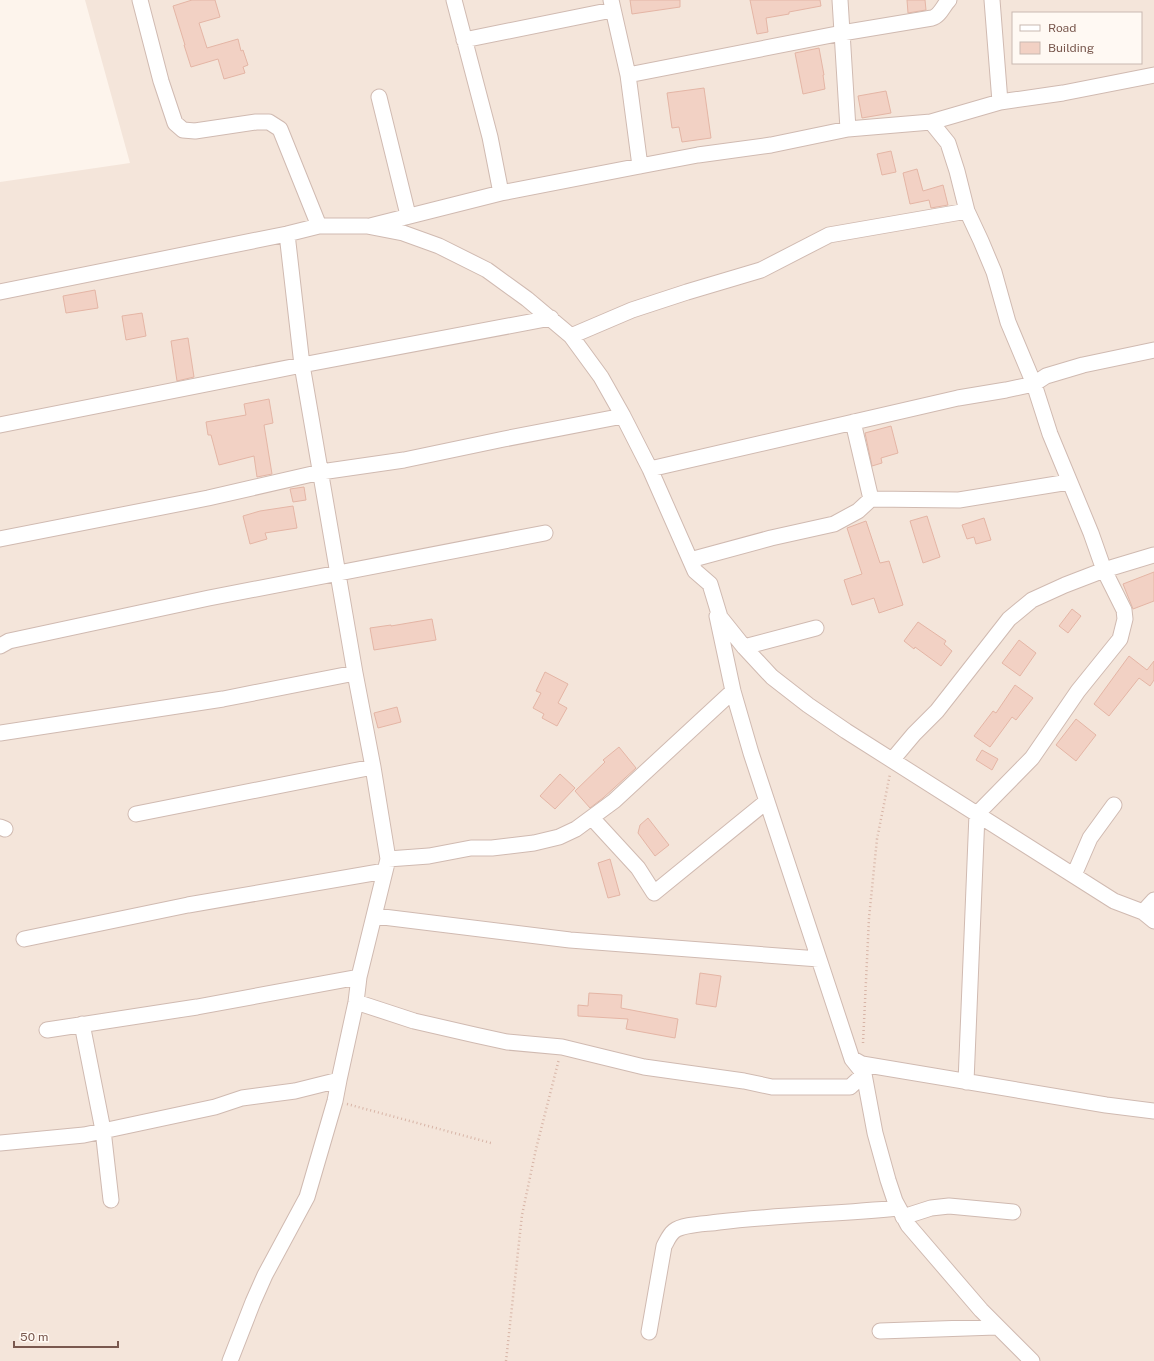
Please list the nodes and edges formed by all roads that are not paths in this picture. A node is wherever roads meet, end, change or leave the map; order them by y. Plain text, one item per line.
1 (140, 0) edge
2 (454, 0) edge
3 (840, 0) edge
4 (950, 0) edge
5 (992, 0) edge
6 (612, 5) edge
7 (842, 33) junction
8 (464, 40) junction
9 (628, 75) junction
10 (1154, 75) edge
11 (379, 97) dead end
12 (1000, 102) junction
13 (931, 122) junction
14 (848, 129) junction
15 (640, 166) junction
16 (501, 193) junction
17 (966, 211) junction
18 (408, 215) junction
19 (318, 226) junction
20 (367, 226) junction
21 (287, 234) junction
22 (0, 292) edge
23 (551, 318) junction
24 (571, 336) junction
25 (1154, 350) edge
26 (302, 365) junction
27 (1034, 384) junction
28 (623, 416) junction
29 (853, 422) junction
30 (0, 425) edge
31 (650, 470) junction
32 (321, 472) junction
33 (1069, 482) junction
34 (871, 498) junction
35 (545, 532) dead end
36 (0, 539) edge
37 (1154, 555) edge
38 (690, 560) junction
39 (1104, 570) junction
40 (338, 572) junction
41 (710, 584) junction
42 (816, 628) dead end
43 (0, 646) edge
44 (744, 647) junction
45 (355, 673) junction
46 (733, 691) junction
47 (0, 733) edge
48 (893, 759) junction
49 (373, 768) junction
50 (767, 801) junction
51 (1114, 805) dead end
52 (136, 814) dead end
53 (977, 814) junction
54 (592, 818) junction
55 (386, 865) junction
56 (1074, 875) junction
57 (1154, 900) edge
58 (375, 916) junction
59 (1149, 916) edge
60 (24, 939) dead end
61 (819, 959) junction
62 (359, 977) junction
63 (356, 1002) junction
64 (82, 1024) junction
65 (47, 1030) dead end
66 (859, 1066) junction
67 (339, 1080) junction
68 (966, 1082) junction
69 (1154, 1111) edge
70 (103, 1130) junction
71 (0, 1142) edge
72 (111, 1200) dead end
73 (901, 1212) junction
74 (1013, 1212) dead end
75 (996, 1327) junction
76 (880, 1331) dead end
77 (649, 1332) dead end
78 (230, 1361) edge
79 (1032, 1361) edge

1 - 19 street
2 - 8 street
3 - 7 street
4 - 7 street
5 - 12 street
6 - 8 street
6 - 9 street
7 - 9 street
7 - 14 street
8 - 16 street
9 - 15 street
10 - 12 street
11 - 18 street
12 - 13 street
13 - 14 street
13 - 17 street
14 - 15 street
15 - 16 street
16 - 18 street
17 - 24 street
17 - 27 street
18 - 20 street
19 - 20 street
19 - 21 street
20 - 23 street
21 - 22 street
21 - 26 street
23 - 24 street
23 - 26 street
24 - 28 street
25 - 27 street
26 - 30 street
26 - 32 street
27 - 29 street
27 - 33 street
28 - 31 street
28 - 32 street
29 - 31 street
29 - 34 street
31 - 38 street
32 - 36 street
32 - 40 street
33 - 34 street
33 - 39 street
34 - 38 street
35 - 40 street
37 - 39 street
38 - 41 street
39 - 48 street
39 - 53 street
40 - 43 street
40 - 45 street
41 - 44 street
41 - 46 street
42 - 44 street
44 - 48 street
45 - 47 street
45 - 49 street
46 - 50 street
46 - 54 street
48 - 53 street
49 - 52 street
49 - 55 street
50 - 54 street
50 - 61 street
51 - 56 street
53 - 56 street
53 - 68 street
54 - 55 street
55 - 58 street
55 - 60 street
56 - 59 street
57 - 59 street
58 - 61 street
58 - 62 street
61 - 66 street
62 - 63 street
62 - 64 street
63 - 66 street
63 - 67 street
64 - 65 street
64 - 70 street
66 - 68 street
66 - 73 street
67 - 70 street
67 - 78 street
68 - 69 street
70 - 71 street
70 - 72 street
73 - 74 street
73 - 75 street
73 - 77 street
75 - 76 street
75 - 79 street

